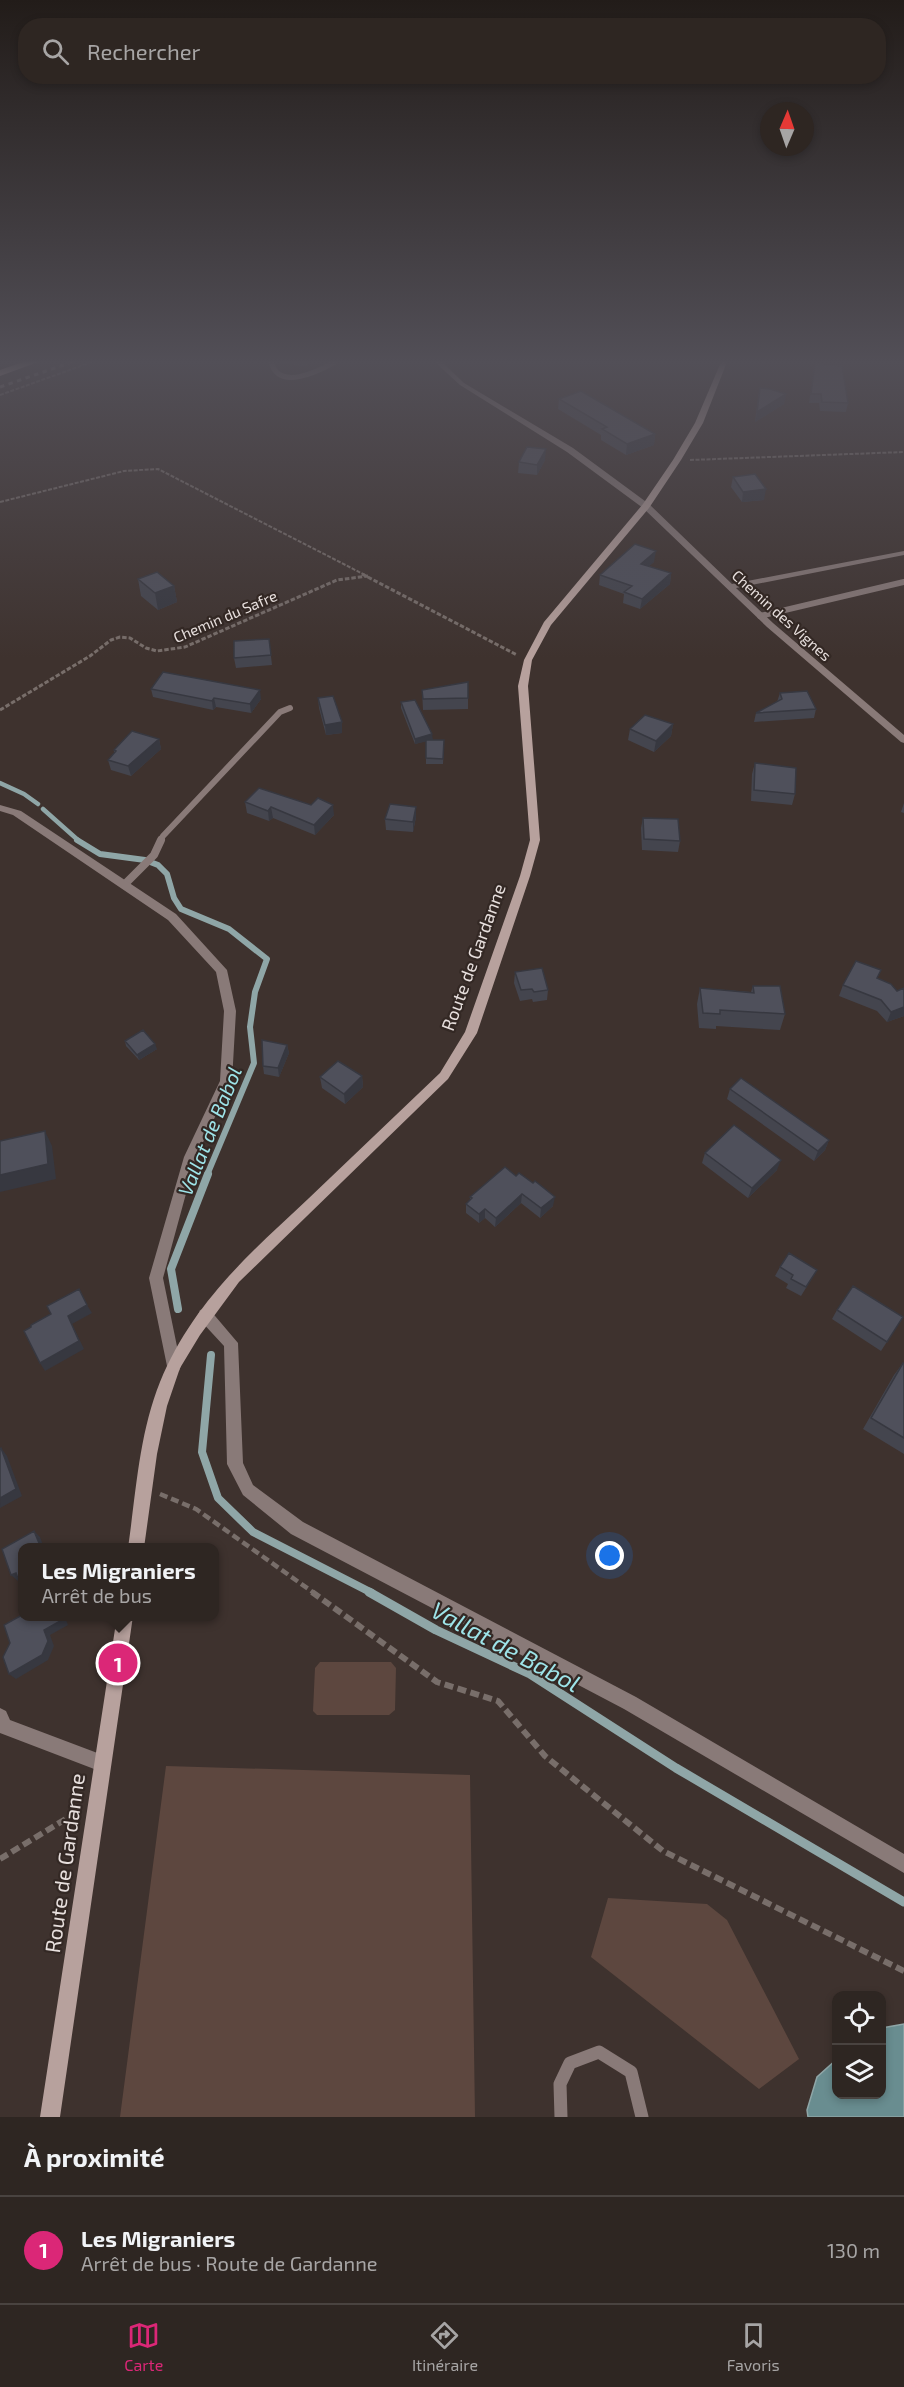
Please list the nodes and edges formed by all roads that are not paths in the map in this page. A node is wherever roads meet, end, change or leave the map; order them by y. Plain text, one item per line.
1 (585, 461) edge
2 (676, 461) edge
3 (646, 506) junction
4 (904, 553) edge
5 (904, 582) edge
6 (730, 588) junction
7 (760, 616) junction
8 (290, 708) dead end
9 (904, 740) edge
10 (0, 808) edge
11 (125, 884) junction
12 (205, 1315) junction
13 (174, 1366) junction
14 (137, 1543) edge
15 (124, 1621) edge
16 (0, 1717) edge
17 (102, 1763) junction
18 (904, 1864) edge
19 (50, 2117) edge
20 (561, 2117) edge
21 (642, 2117) edge

1 - 3 street, Chemin des Vignes
2 - 3 street, Route de Gardanne
3 - 6 street, Chemin des Vignes
3 - 12 street, Route de Gardanne
4 - 6 street
5 - 7 lane
6 - 7 street, Chemin des Vignes
7 - 9 street, Chemin des Vignes
8 - 11 lane
10 - 11 street
11 - 13 street
12 - 13 street, Route de Gardanne
12 - 18 street
13 - 14 street, Route de Gardanne
15 - 17 street, Route de Gardanne
16 - 17 street
17 - 19 street, Route de Gardanne
20 - 21 lane

